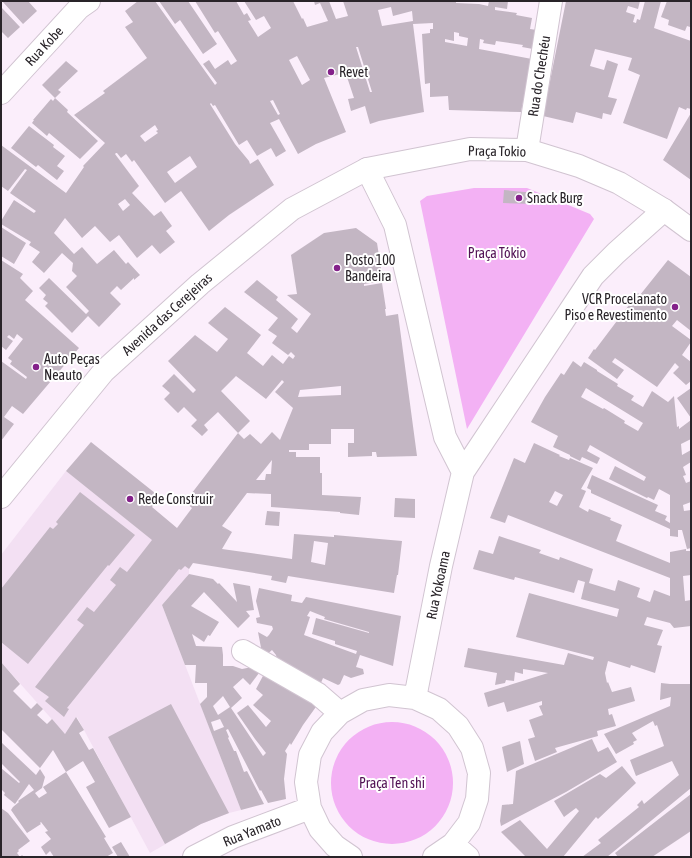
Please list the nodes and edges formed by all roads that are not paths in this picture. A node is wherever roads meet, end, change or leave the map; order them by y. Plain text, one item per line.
1 (89, 1) edge
2 (551, 1) edge
3 (1, 93) edge
4 (527, 150) junction
5 (366, 169) junction
6 (664, 210) junction
7 (691, 230) edge
8 (463, 472) junction
9 (1, 497) edge
10 (243, 651) dead end
11 (415, 698) junction
12 (340, 713) junction
13 (310, 808) junction
14 (461, 850) edge
15 (194, 857) edge
16 (351, 857) edge
17 (434, 857) edge

1 - 3 street, Rua Kobe
2 - 4 street, Rua do Chechéu
4 - 5 street, Praça Tokio
4 - 6 street, Praça Tokio
5 - 8 street
5 - 9 street, Avenida das Cerejeiras
6 - 7 street
6 - 8 street
8 - 11 street, Rua Yokoama
10 - 12 street
11 - 12 street
11 - 14 street
12 - 13 street
13 - 15 street, Rua Yamato
13 - 16 street
14 - 17 street

